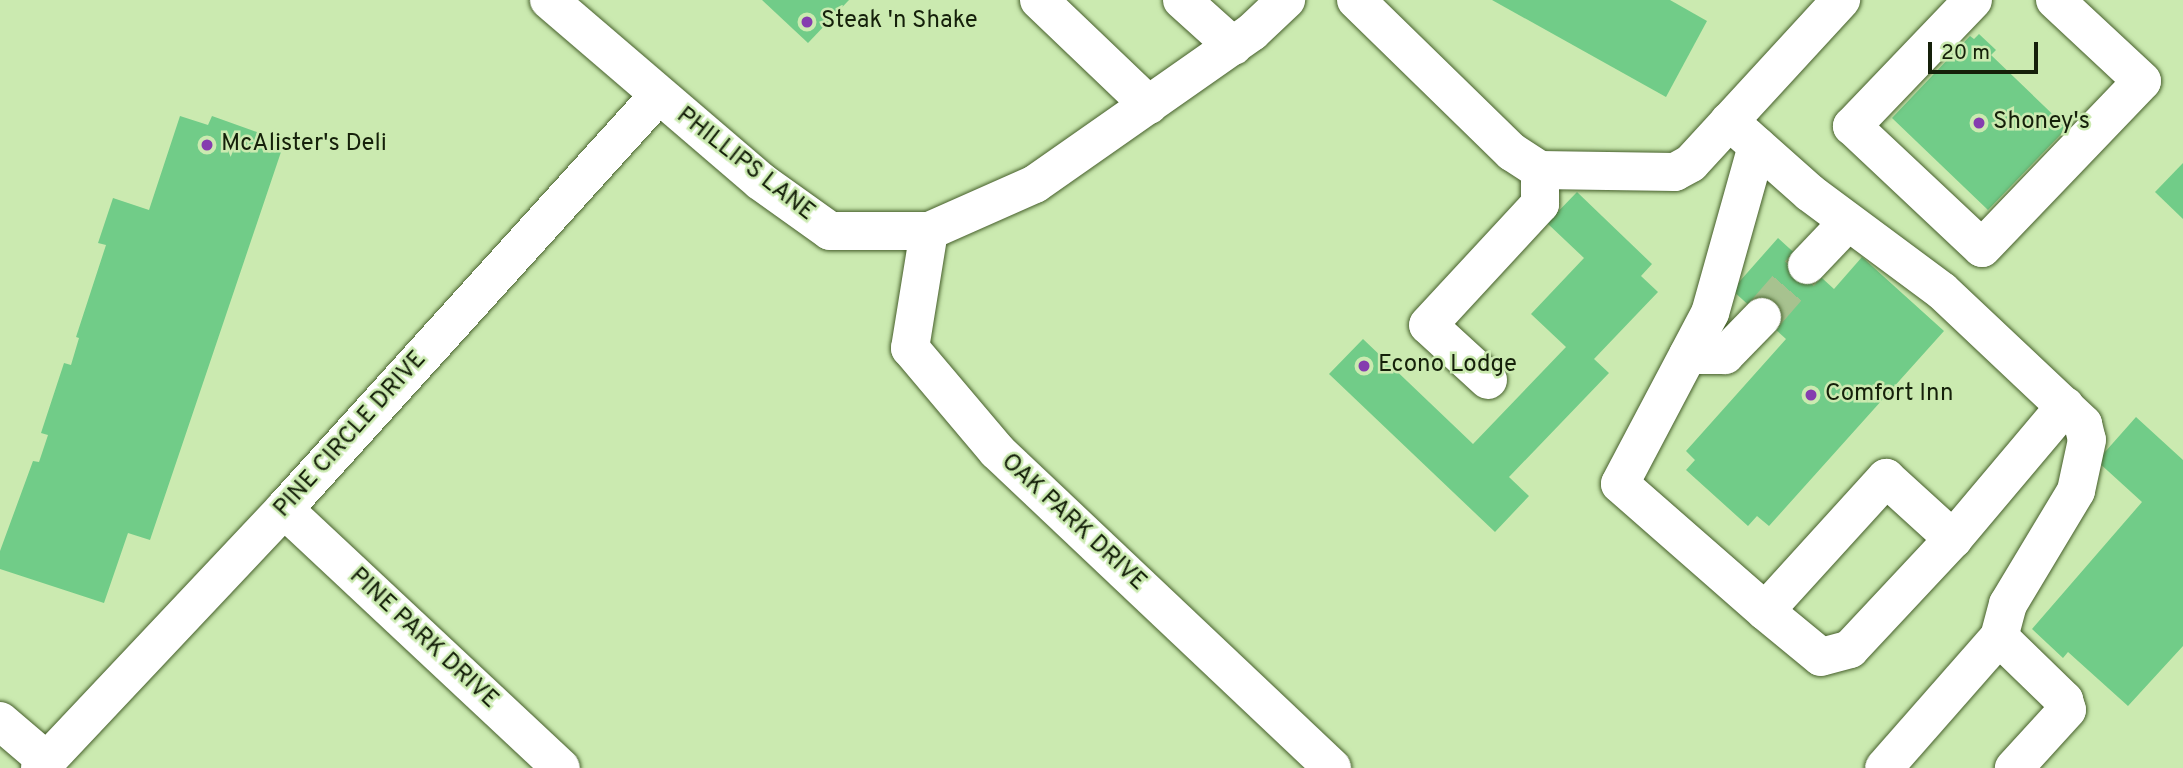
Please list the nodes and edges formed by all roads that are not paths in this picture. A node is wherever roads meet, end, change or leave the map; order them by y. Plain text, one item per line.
1 (550, 0) edge
2 (1040, 0) edge
3 (1182, 0) edge
4 (1286, 0) edge
5 (1356, 0) edge
6 (1841, 0) edge
7 (1973, 0) edge
8 (2078, 8) edge
9 (1233, 46) junction
10 (657, 97) junction
11 (1149, 105) junction
12 (1743, 133) junction
13 (1540, 170) junction
14 (1848, 222) junction
15 (929, 231) junction
16 (1807, 265) tunnel mouth
17 (1762, 317) tunnel mouth
18 (1688, 355) junction
19 (1488, 380) dead end
20 (2065, 406) junction
21 (284, 509) junction
22 (1953, 539) junction
23 (1765, 611) junction
24 (1999, 637) junction
25 (0, 720) edge
26 (44, 765) edge
27 (561, 768) edge
28 (1332, 768) edge
29 (1884, 768) edge
30 (2014, 768) edge

1 - 10 street, PHILLIPS LANE
2 - 11 street
3 - 9 street
4 - 9 street, PHILLIPS LANE
5 - 13 street
6 - 12 street
7 - 8 street
9 - 11 street, PHILLIPS LANE
10 - 15 street, PHILLIPS LANE
10 - 21 street, PINE CIRCLE DRIVE
11 - 15 street, PHILLIPS LANE
12 - 13 street
12 - 14 street
12 - 18 street
13 - 19 street
14 - 16 street
14 - 20 street
15 - 28 street, OAK PARK DRIVE
17 - 18 street
18 - 23 street
20 - 22 street
20 - 24 street
21 - 26 street, PINE CIRCLE DRIVE
21 - 27 street, PINE PARK DRIVE
22 - 23 street
22 - 23 street
24 - 29 street
24 - 30 street
25 - 26 street

